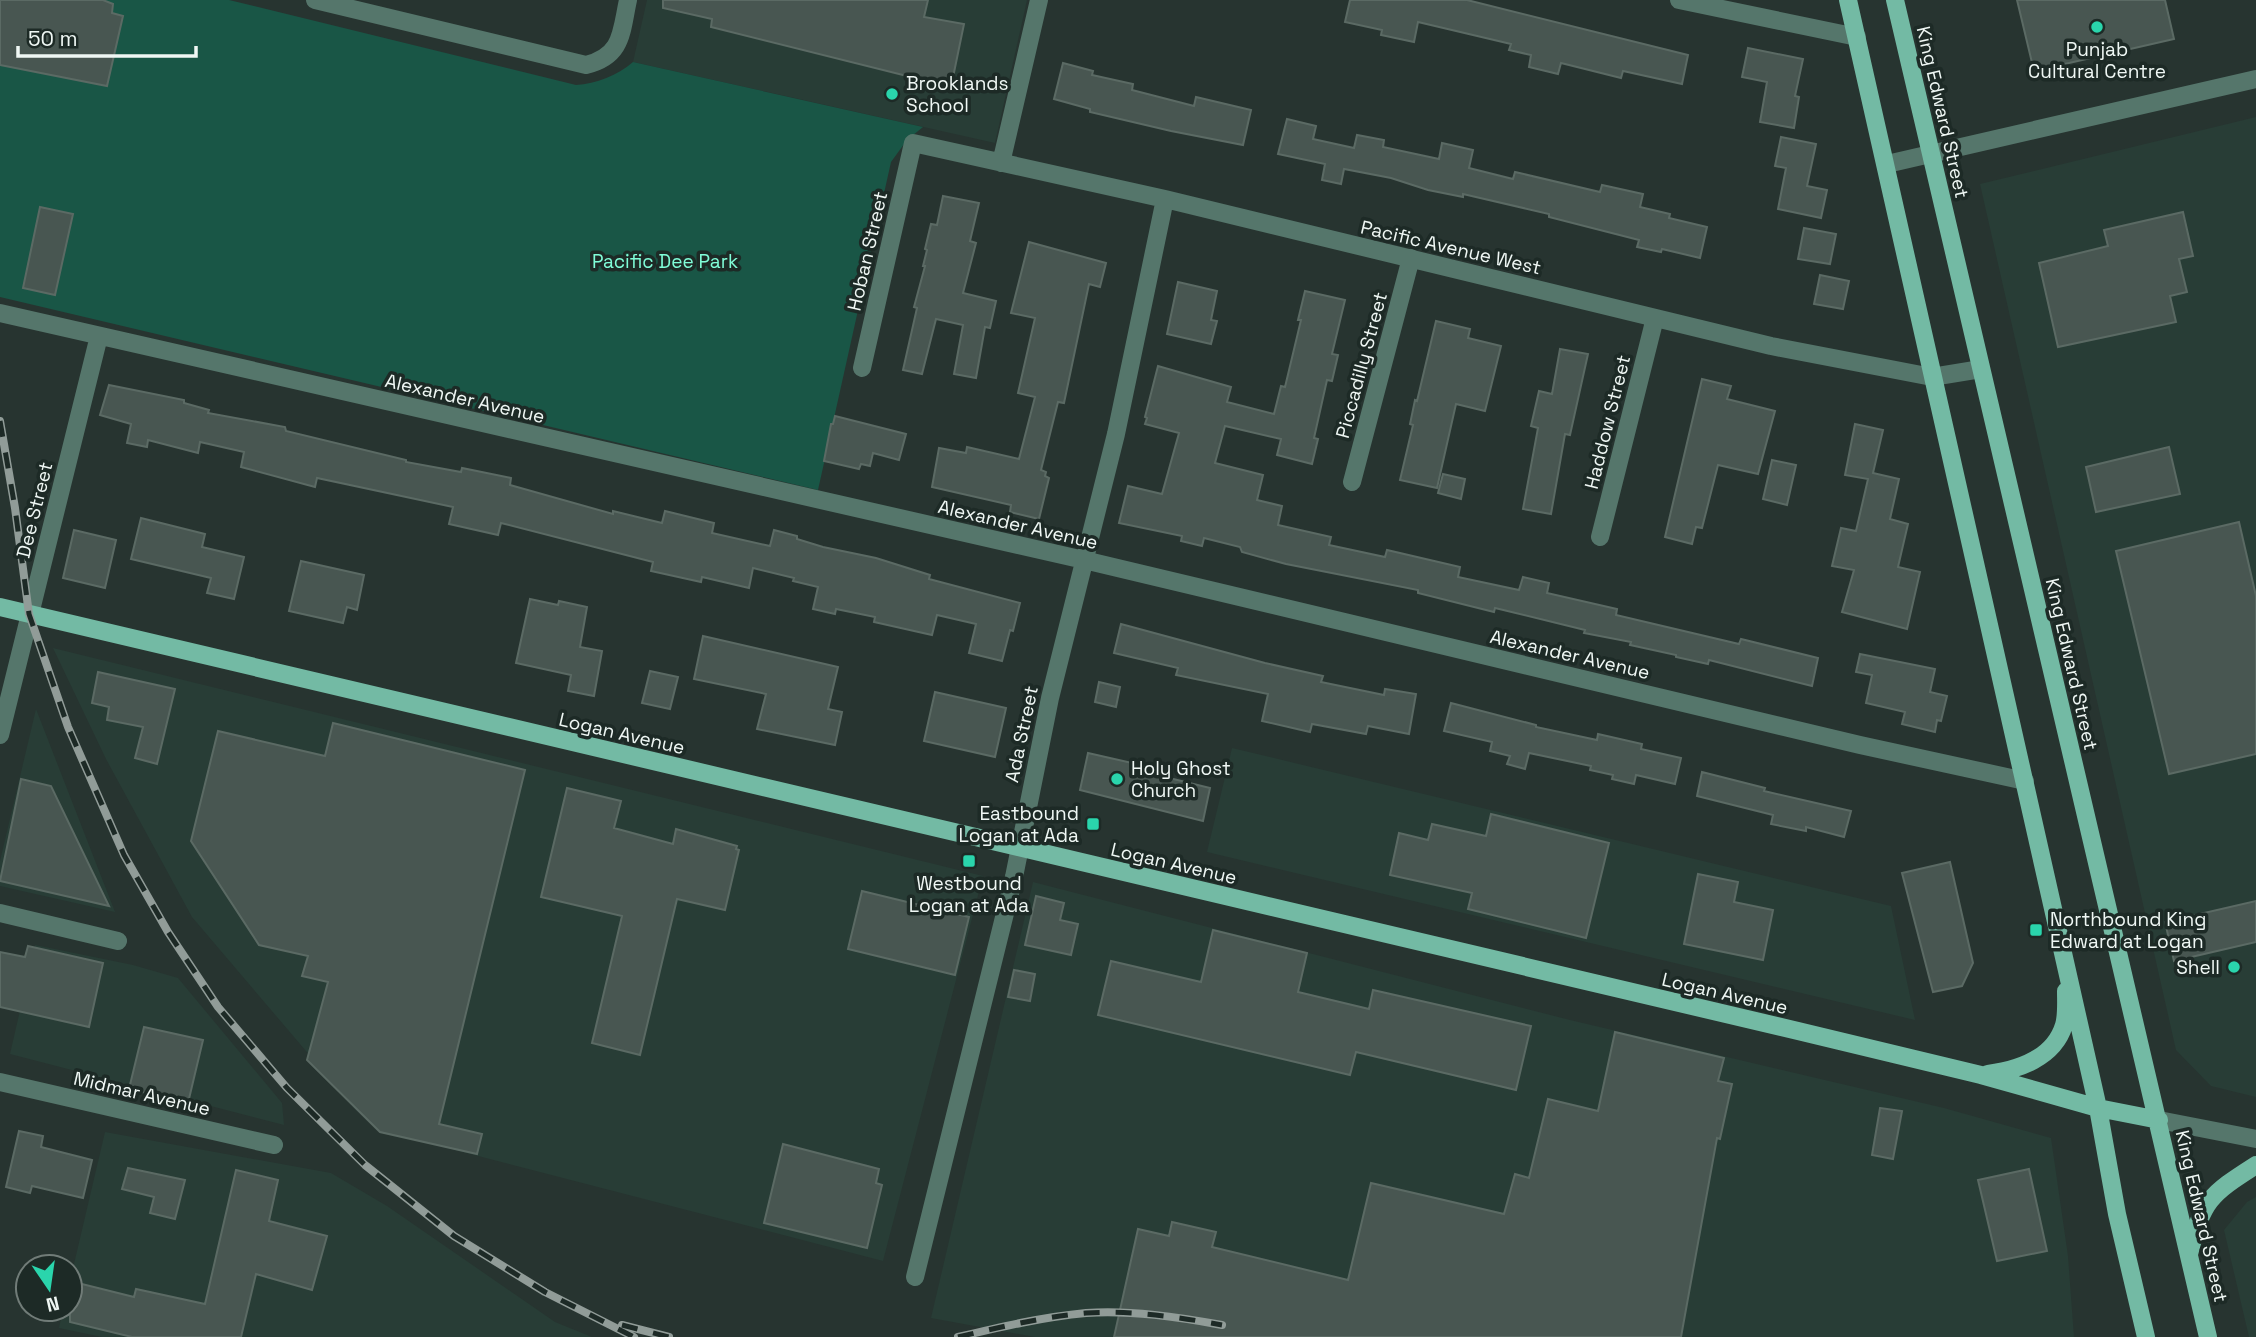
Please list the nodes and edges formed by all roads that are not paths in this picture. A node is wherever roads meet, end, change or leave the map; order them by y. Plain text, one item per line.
1 (315, 0) edge
2 (628, 0) edge
3 (1039, 0) edge
4 (1679, 0) edge
5 (1848, 0) edge
6 (1895, 0) edge
7 (1857, 37) junction
8 (2256, 79) edge
9 (913, 143) joint
10 (1931, 155) junction
11 (1002, 163) junction
12 (1887, 164) junction
13 (1165, 199) junction
14 (1411, 258) junction
15 (0, 313) edge
16 (1655, 318) junction
17 (99, 336) junction
18 (862, 368) dead end
19 (1981, 369) junction
20 (1932, 377) junction
21 (1352, 482) dead end
22 (1600, 537) dead end
23 (1084, 560) junction
24 (0, 607) edge
25 (29, 614) junction
26 (0, 735) edge
27 (2025, 781) junction
28 (1019, 849) junction
29 (0, 913) edge
30 (118, 941) dead end
31 (2067, 970) junction
32 (1981, 1075) junction
33 (0, 1082) edge
34 (2098, 1108) junction
35 (2159, 1120) junction
36 (2256, 1139) edge
37 (274, 1145) dead end
38 (2256, 1165) edge
39 (2188, 1258) junction
40 (915, 1277) dead end
41 (2146, 1337) edge
42 (2208, 1337) edge

1 - 2 street
3 - 11 street
4 - 7 street
5 - 7 main road
6 - 10 main road, King Edward Street
7 - 12 main road
8 - 10 street
9 - 11 street, Pacific Avenue West
9 - 18 street, Hoban Street
10 - 12 street
10 - 19 main road, King Edward Street
11 - 13 street, Pacific Avenue West
12 - 20 main road
13 - 14 street, Pacific Avenue West
13 - 23 street, Ada Street
14 - 16 street, Pacific Avenue West
14 - 21 street, Piccadilly Street
15 - 17 street, Alexander Avenue
16 - 20 street, Pacific Avenue West
16 - 22 street, Haddow Street
17 - 23 street, Alexander Avenue
17 - 25 street, Dee Street
19 - 20 street, Pacific Avenue West
19 - 35 main road, King Edward Street
20 - 27 main road
23 - 27 street, Alexander Avenue
23 - 28 street, Ada Street
24 - 25 main road, Logan Avenue
25 - 26 street, Dee Street
25 - 28 main road, Logan Avenue
27 - 31 main road
28 - 32 main road, Logan Avenue
28 - 40 street, Ada Street
29 - 30 street
31 - 32 main road
31 - 34 main road
32 - 34 main road, Logan Avenue
33 - 37 street, Midmar Avenue
34 - 35 main road, Logan Avenue
34 - 41 main road
35 - 36 street, Logan Avenue
35 - 39 main road, King Edward Street
38 - 39 main road
39 - 42 main road, King Edward Street

